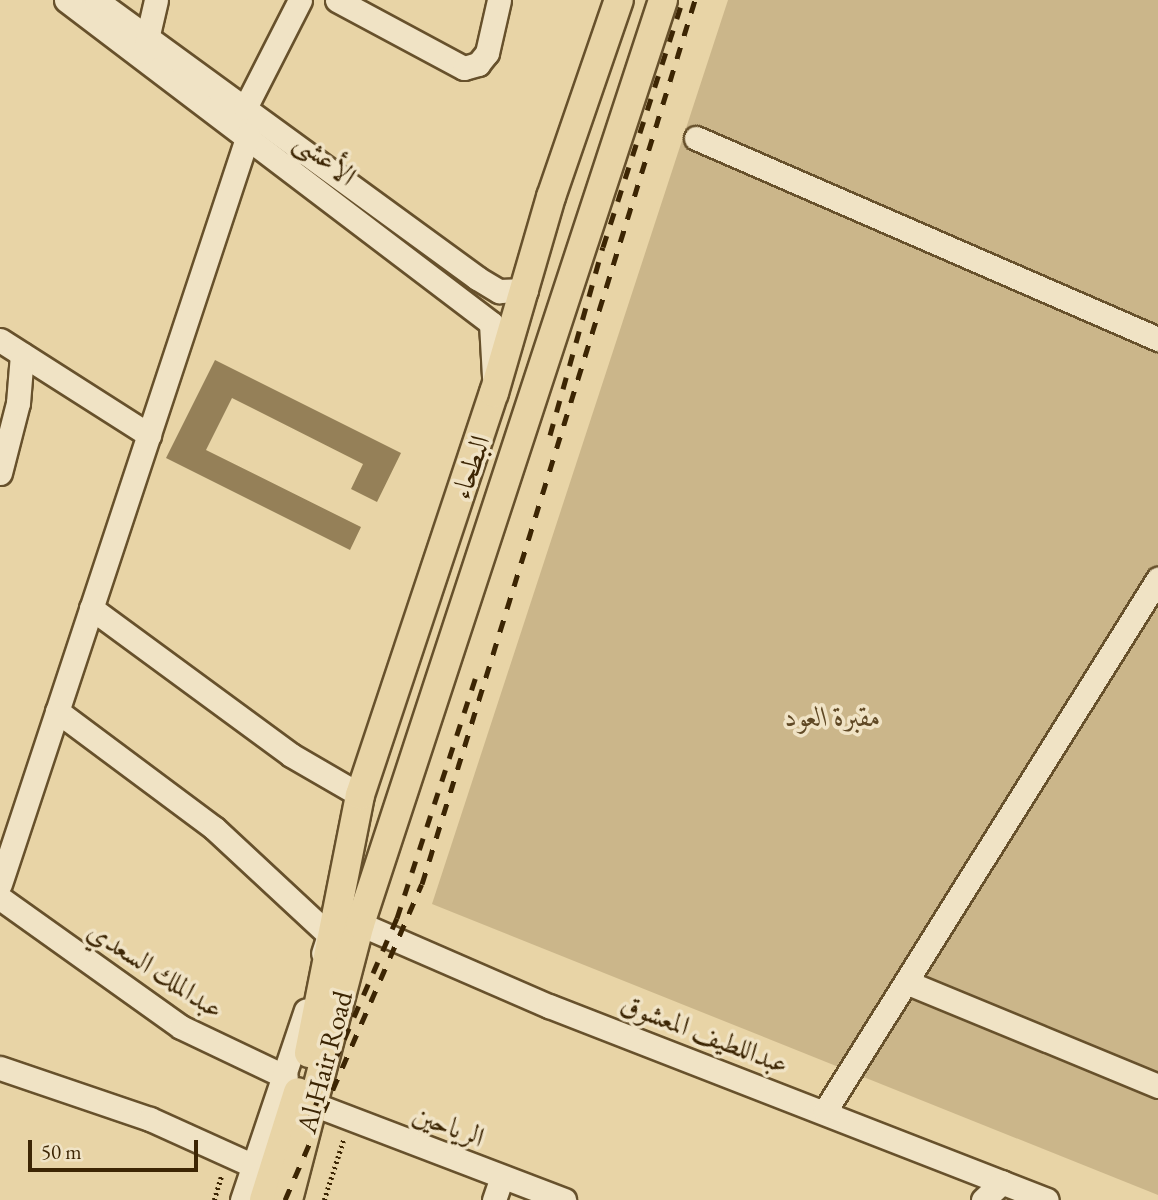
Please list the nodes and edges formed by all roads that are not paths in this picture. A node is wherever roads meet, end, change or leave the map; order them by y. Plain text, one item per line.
1 (66, 0) edge
2 (96, 0) edge
3 (156, 0) edge
4 (300, 0) edge
5 (337, 0) edge
6 (499, 0) edge
7 (619, 0) edge
8 (663, 0) edge
9 (116, 17) edge
10 (145, 48) junction
11 (244, 108) junction
12 (248, 135) junction
13 (696, 138) dead end
14 (526, 290) junction
15 (1158, 339) edge
16 (0, 340) edge
17 (22, 354) junction
18 (494, 393) junction
19 (149, 435) junction
20 (0, 473) edge
21 (1158, 579) edge
22 (91, 608) junction
23 (57, 711) junction
24 (360, 795) junction
25 (0, 884) edge
26 (0, 898) edge
27 (360, 924) junction
28 (329, 935) junction
29 (906, 982) junction
30 (0, 1068) edge
31 (1158, 1086) edge
32 (298, 1094) junction
33 (825, 1111) junction
34 (254, 1166) junction
35 (502, 1177) junction
36 (1002, 1182) junction
37 (1038, 1198) edge
38 (242, 1200) edge
39 (264, 1200) edge
40 (288, 1200) edge
41 (494, 1200) edge
42 (564, 1200) edge
43 (983, 1200) edge

1 - 9 street, الأعشى
2 - 9 street, الأعشى
3 - 10 street
4 - 11 street
5 - 6 street
7 - 14 main road, البطحاء
8 - 27 main road, البطحاء
9 - 10 street, الأعشى
10 - 11 street, الأعشى
10 - 12 street, الأعشى
11 - 14 street, الأعشى
12 - 18 street, الأعشى
12 - 19 street
13 - 15 street
14 - 18 main road, البطحاء
16 - 17 street
17 - 19 street
17 - 20 street
18 - 24 main road, البطحاء
19 - 22 street
21 - 29 street
22 - 23 street
22 - 24 street
23 - 25 street
23 - 28 street
24 - 28 main road, البطحاء
26 - 32 street, عبدالملك السعدي
27 - 32 main road, Al Hair Road
27 - 33 street, عبداللطيف المعشوق
28 - 32 main road, البطحاء
29 - 31 street
29 - 33 street
30 - 34 street
32 - 34 street, البطحاء
32 - 35 street, الرياحين
32 - 39 main road, Al Hair Road
32 - 40 main road, Al Hair Road
33 - 36 street, عبداللطيف المعشوق
34 - 38 street, البطحاء
35 - 41 street
35 - 42 street, الرياحين
36 - 37 street, عبداللطيف المعشوق
36 - 43 street

